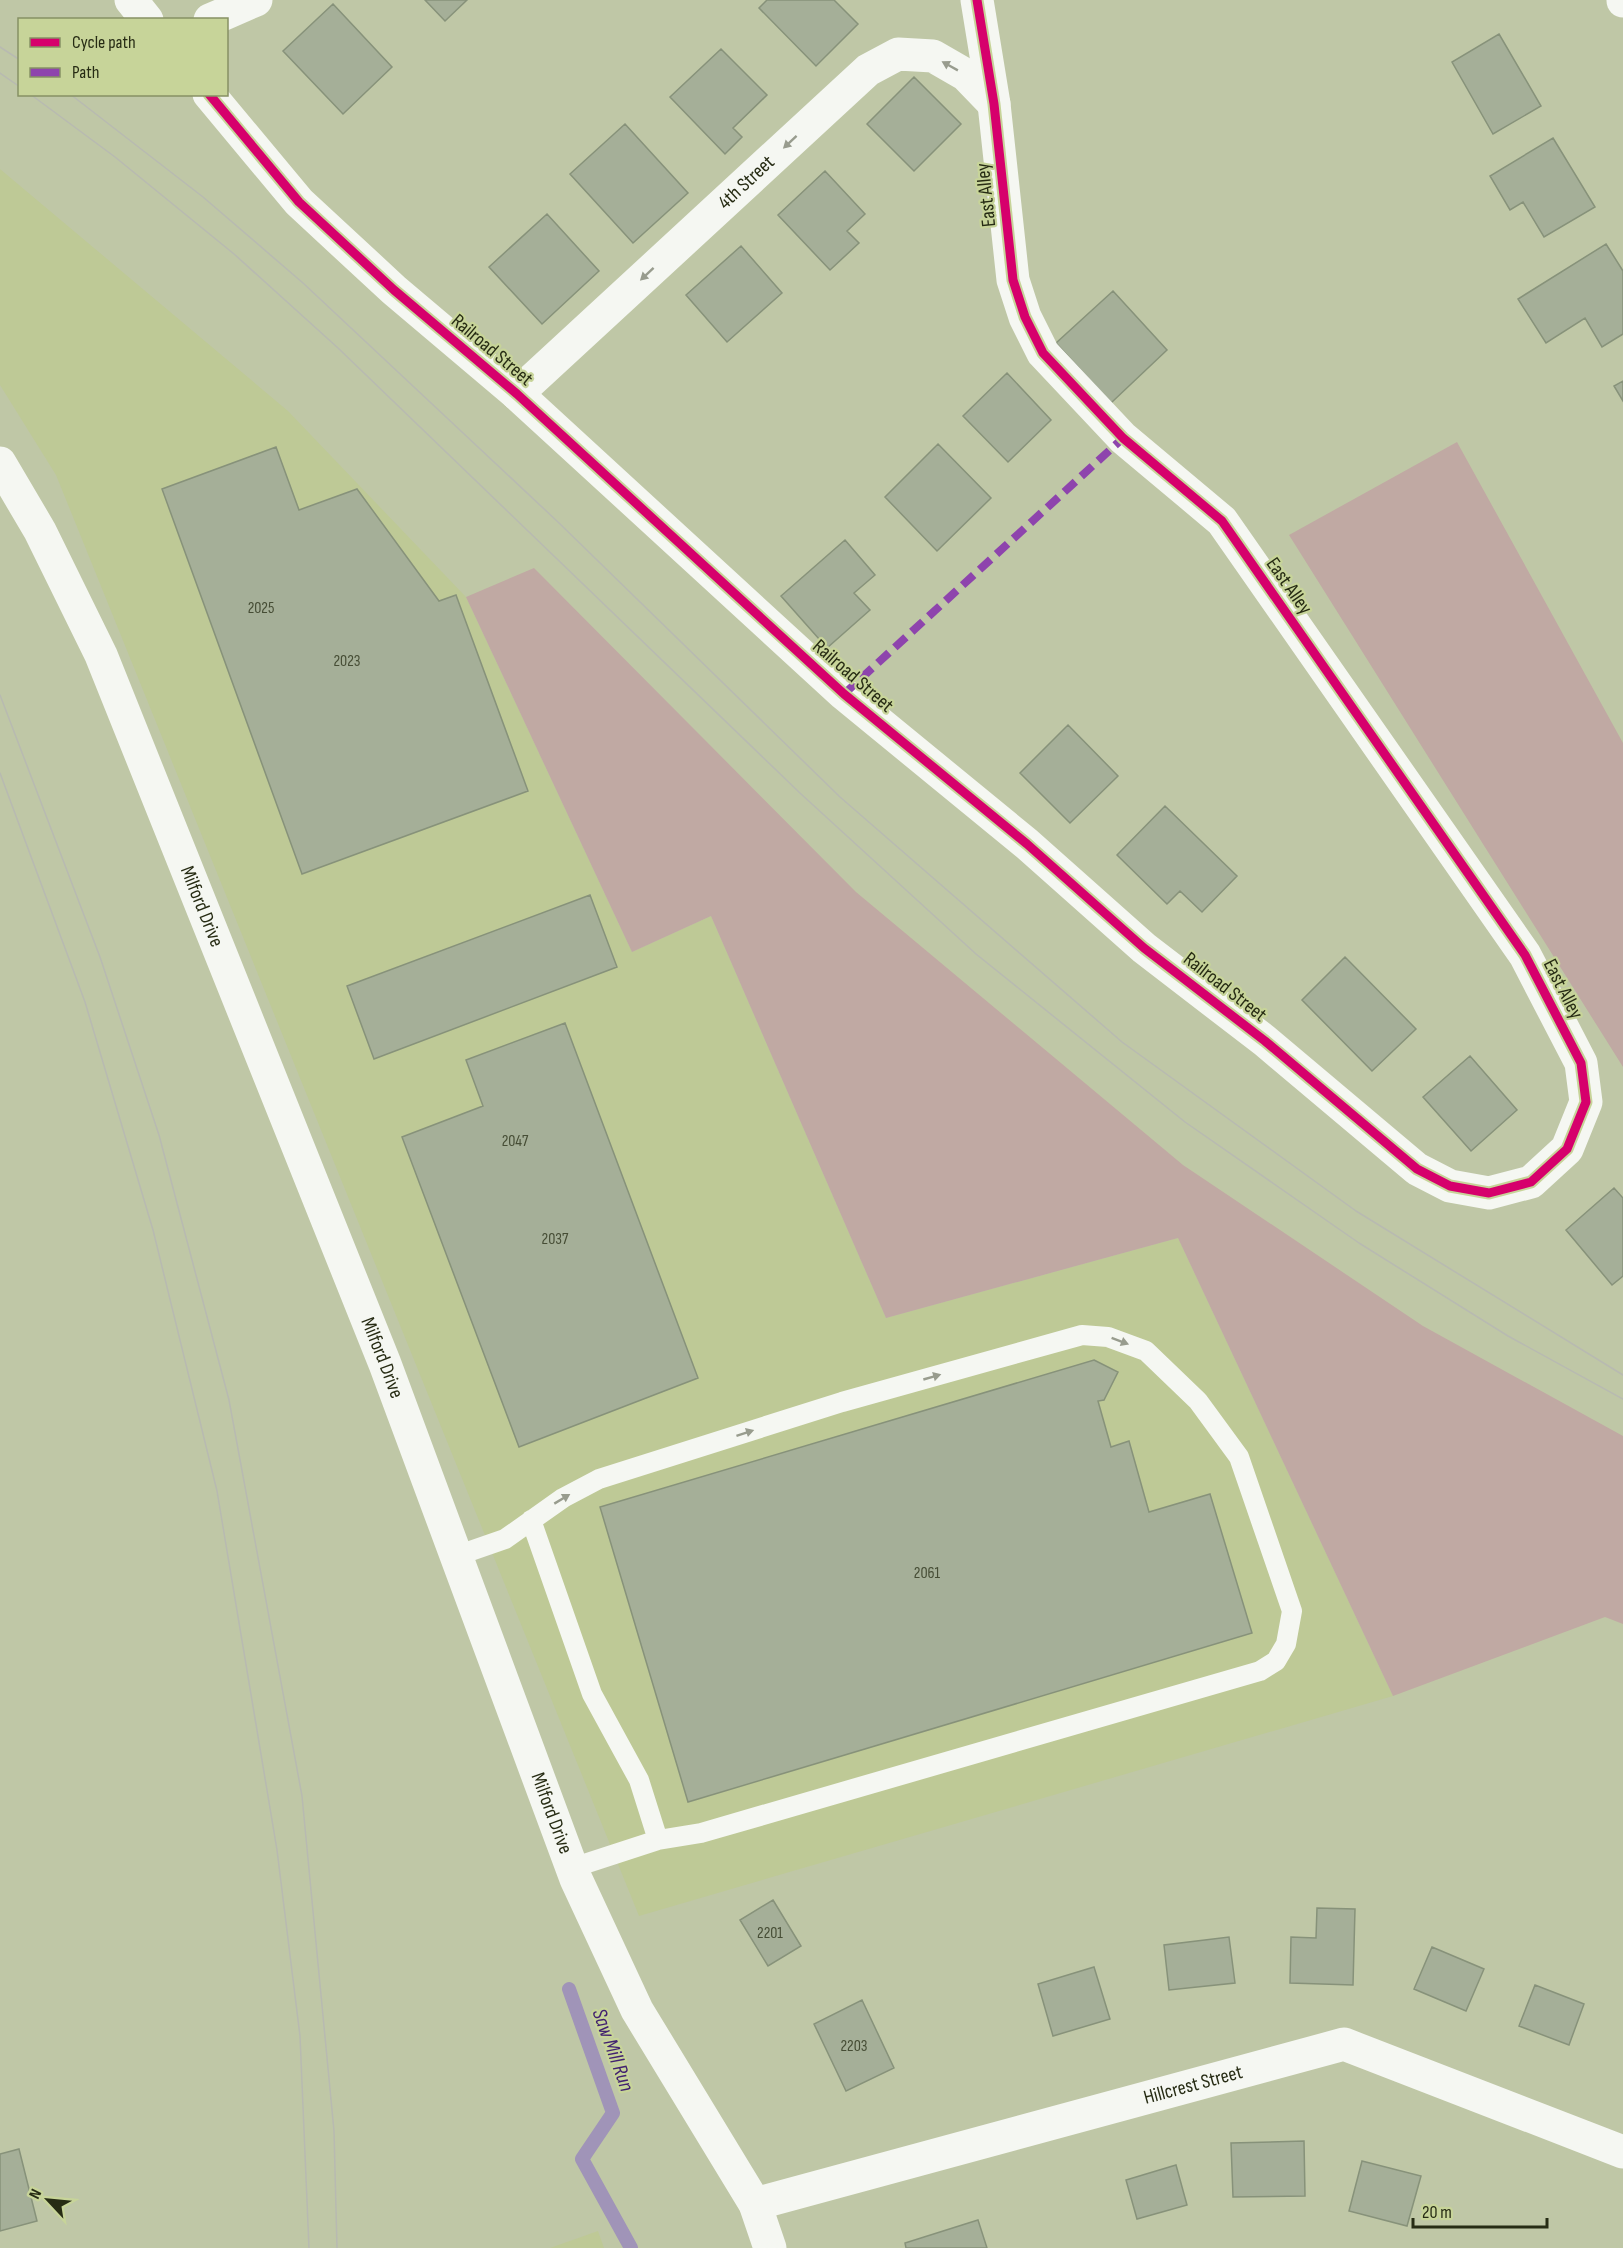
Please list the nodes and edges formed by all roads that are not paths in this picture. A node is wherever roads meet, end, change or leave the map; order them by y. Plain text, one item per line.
1 (131, 0) edge
2 (256, 0) edge
3 (977, 0) edge
4 (145, 18) edge
5 (215, 18) edge
6 (211, 96) edge
7 (994, 104) junction
8 (517, 394) junction
9 (0, 463) edge
10 (1531, 1182) joint
11 (531, 1520) junction
12 (456, 1556) junction
13 (658, 1840) junction
14 (572, 1868) junction
15 (1623, 2152) edge
16 (755, 2204) junction
17 (770, 2248) edge

1 - 4 street
2 - 5 street
3 - 7 street, East Alley
6 - 8 street, Railroad Street
7 -> 8 street, 4th Street
7 - 10 street, East Alley
8 - 10 street, Railroad Street
9 - 12 street, Milford Drive
11 - 12 lane
11 - 13 lane
11 -> 13 lane
12 - 14 street, Milford Drive
13 - 14 lane
14 - 16 street, Milford Drive
15 - 16 street, Hillcrest Street
16 - 17 street, Milford Drive

